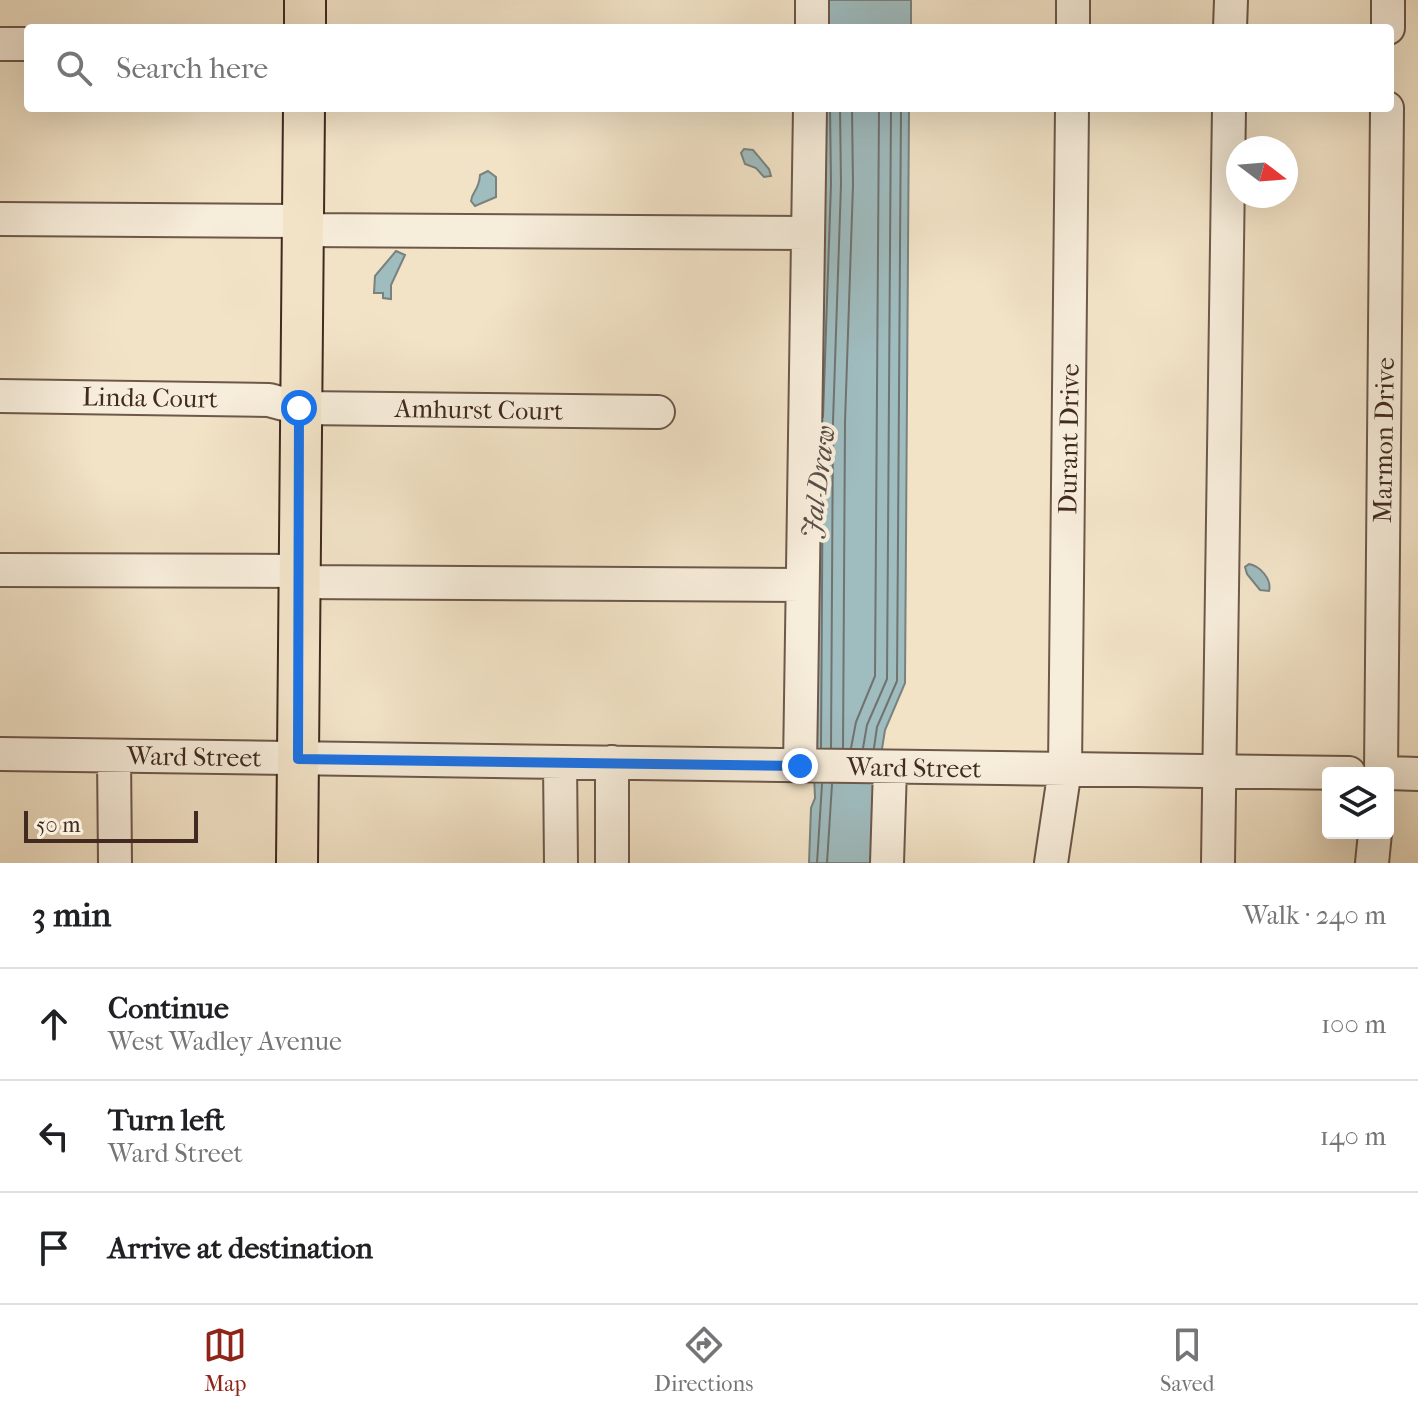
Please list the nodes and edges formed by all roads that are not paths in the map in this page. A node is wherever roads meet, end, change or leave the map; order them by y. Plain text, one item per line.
1 (305, 0) edge
2 (812, 0) edge
3 (1073, 0) edge
4 (1231, 0) edge
5 (1388, 0) edge
6 (305, 24) edge
7 (812, 24) edge
8 (1073, 24) edge
9 (1230, 24) edge
10 (1388, 24) edge
11 (0, 44) edge
12 (24, 44) edge
13 (304, 112) edge
14 (810, 112) edge
15 (1072, 112) edge
16 (1229, 112) edge
17 (1387, 112) edge
18 (0, 219) edge
19 (302, 226) junction
20 (807, 233) junction
21 (0, 396) edge
22 (299, 408) junction
23 (658, 412) dead end
24 (0, 570) edge
25 (299, 577) junction
26 (802, 585) junction
27 (0, 754) edge
28 (114, 756) junction
29 (298, 759) junction
30 (560, 762) junction
31 (612, 762) junction
32 (805, 766) junction
33 (1381, 767) edge
34 (890, 768) junction
35 (1065, 769) junction
36 (1221, 771) junction
37 (1322, 773) edge
38 (1394, 773) edge
39 (1418, 774) edge
40 (1374, 839) edge
41 (115, 863) edge
42 (297, 863) edge
43 (561, 863) edge
44 (612, 863) edge
45 (887, 863) edge
46 (1051, 863) edge
47 (1218, 863) edge
48 (1372, 863) edge

1 - 6 main road
2 - 7 street
3 - 8 street
4 - 9 street
5 - 10 street
11 - 12 street
13 - 19 main road
14 - 20 street
15 - 35 street, Durant Drive
16 - 36 street
17 - 33 street, Marmon Drive
18 - 19 street
19 - 20 street
19 - 22 main road
20 - 26 street
21 - 22 street, Linda Court
22 - 23 street, Amhurst Court
22 - 25 main road
24 - 25 street
25 - 26 street
25 - 29 main road
26 - 32 street
27 - 28 street, Ward Street
28 - 29 street, Ward Street
28 - 41 street
29 - 30 street, Ward Street
29 - 42 main road
30 - 31 street, Ward Street
30 - 43 street
31 - 32 street, Ward Street
31 - 44 street
32 - 34 street, Ward Street
34 - 35 street, Ward Street
34 - 45 street
35 - 36 street, Ward Street
35 - 46 street, Durant Drive
36 - 37 street, Ward Street
36 - 47 street
38 - 39 street
40 - 48 street

